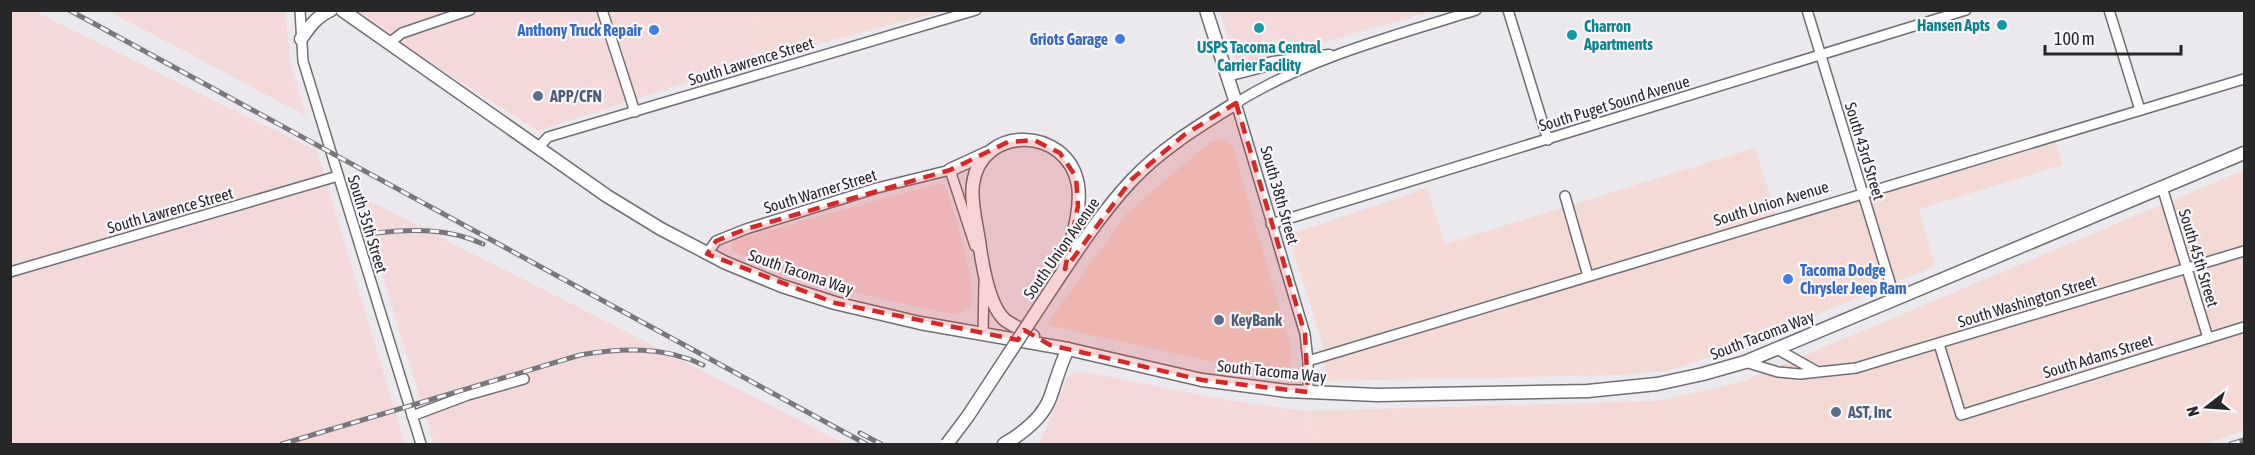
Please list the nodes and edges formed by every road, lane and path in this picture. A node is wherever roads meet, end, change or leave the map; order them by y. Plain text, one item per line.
1 (300, 10) edge
2 (331, 10) edge
3 (342, 10) edge
4 (470, 10) edge
5 (602, 10) edge
6 (976, 10) edge
7 (1206, 10) edge
8 (1476, 10) edge
9 (1508, 10) edge
10 (1807, 10) edge
11 (1966, 10) edge
12 (2109, 10) edge
13 (301, 39) junction
14 (389, 43) junction
15 (1821, 55) junction
16 (1329, 56) junction
17 (1227, 75) junction
18 (2244, 79) edge
19 (1236, 103) junction
20 (2140, 110) junction
21 (635, 112) junction
22 (1548, 140) junction
23 (539, 147) junction
24 (988, 153) junction
25 (2244, 153) edge
26 (950, 170) junction
27 (338, 176) junction
28 (2162, 187) junction
29 (1862, 194) junction
30 (1564, 196) dead end
31 (1271, 224) junction
32 (2244, 251) edge
33 (707, 254) junction
34 (2187, 268) junction
35 (1064, 270) junction
36 (10, 272) edge
37 (983, 272) junction
38 (1588, 276) junction
39 (1895, 299) junction
40 (2244, 327) edge
41 (983, 334) junction
42 (2208, 338) junction
43 (1939, 344) junction
44 (1050, 345) junction
45 (1068, 349) junction
46 (1777, 349) junction
47 (1308, 361) junction
48 (1745, 362) junction
49 (1816, 371) junction
50 (524, 379) dead end
51 (1308, 392) junction
52 (412, 416) junction
53 (421, 444) edge
54 (947, 444) edge
55 (1004, 444) edge

1 - 13 street, South 35th Street
2 - 13 main road
3 - 14 main road, South Tacoma Way
4 - 14 street
5 - 21 street
6 - 21 street, South Lawrence Street
7 - 17 main road, South 38th Street
8 - 16 street
9 - 22 street
10 - 15 street, South 43rd Street
11 - 15 street, South Puget Sound Avenue
12 - 20 street
13 - 27 street, South 35th Street
14 - 23 main road, South Tacoma Way
15 - 22 street, South Puget Sound Avenue
15 - 29 street, South 43rd Street
16 - 17 main road
16 - 19 street
17 - 19 main road, South 38th Street
18 - 20 street, South Union Avenue
19 - 31 street, South 38th Street
19 - 35 main road, South Union Avenue
20 - 29 street, South Union Avenue
21 - 23 street, South Lawrence Street
22 - 31 street, South Puget Sound Avenue
23 - 33 main road, South Tacoma Way
24 - 26 main road
24 - 35 main road
24 - 37 main road
25 - 28 main road, South Tacoma Way
26 - 33 street, South Warner Street
26 - 37 street
27 - 36 street, South Lawrence Street
27 - 52 street, South 35th Street
28 - 34 street, South 45th Street
28 - 39 main road, South Tacoma Way
29 - 38 street, South Union Avenue
29 - 39 street, South 43rd Street
30 - 38 street
31 - 47 street, South 38th Street
32 - 34 street, South Washington Street
33 - 41 main road, South Tacoma Way
34 - 42 street, South 45th Street
34 - 43 street, South Washington Street
35 - 54 main road, South Union Avenue, bridge
37 - 41 street
37 - 44 main road
38 - 47 street, South Union Avenue
39 - 46 main road, South Tacoma Way
40 - 42 street, South Adams Street
41 - 44 main road, South Tacoma Way
42 - 43 street, South Adams Street
43 - 49 street, South Washington Street
44 - 45 main road, South Tacoma Way
45 - 51 main road, South Tacoma Way
45 - 55 main road
46 - 48 main road, South Tacoma Way
46 - 49 street
47 - 51 street, South 38th Street
48 - 49 street, South Washington Street
48 - 51 main road, South Tacoma Way
50 - 52 street
52 - 53 street, South 35th Street

